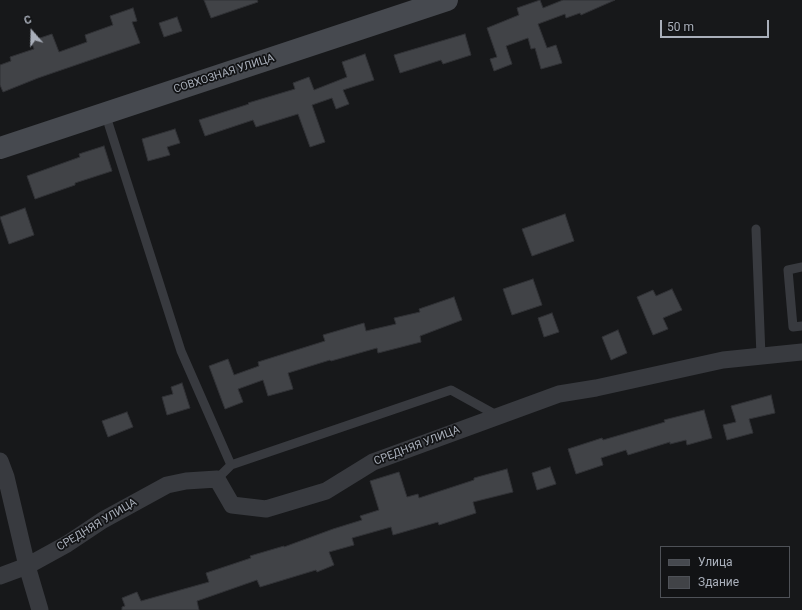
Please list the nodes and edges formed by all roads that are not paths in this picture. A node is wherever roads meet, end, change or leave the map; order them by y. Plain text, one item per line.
1 (443, 1) edge
2 (105, 113) junction
3 (0, 148) edge
4 (756, 229) dead end
5 (802, 267) edge
6 (802, 326) edge
7 (802, 352) edge
8 (761, 356) junction
9 (498, 416) junction
10 (0, 461) edge
11 (231, 465) junction
12 (217, 479) junction
13 (27, 566) junction
14 (0, 576) edge
15 (40, 610) edge

1 - 2 street, СОВХОЗНАЯ УЛИЦА
2 - 3 street, СОВХОЗНАЯ УЛИЦА
2 - 11 lane
4 - 8 lane
5 - 6 lane
7 - 8 street, СРЕДНЯЯ УЛИЦА
8 - 9 street, СРЕДНЯЯ УЛИЦА
9 - 11 lane
9 - 12 street, СРЕДНЯЯ УЛИЦА
10 - 13 street
11 - 12 lane
12 - 13 street, СРЕДНЯЯ УЛИЦА
13 - 14 street, СРЕДНЯЯ УЛИЦА
13 - 15 street

